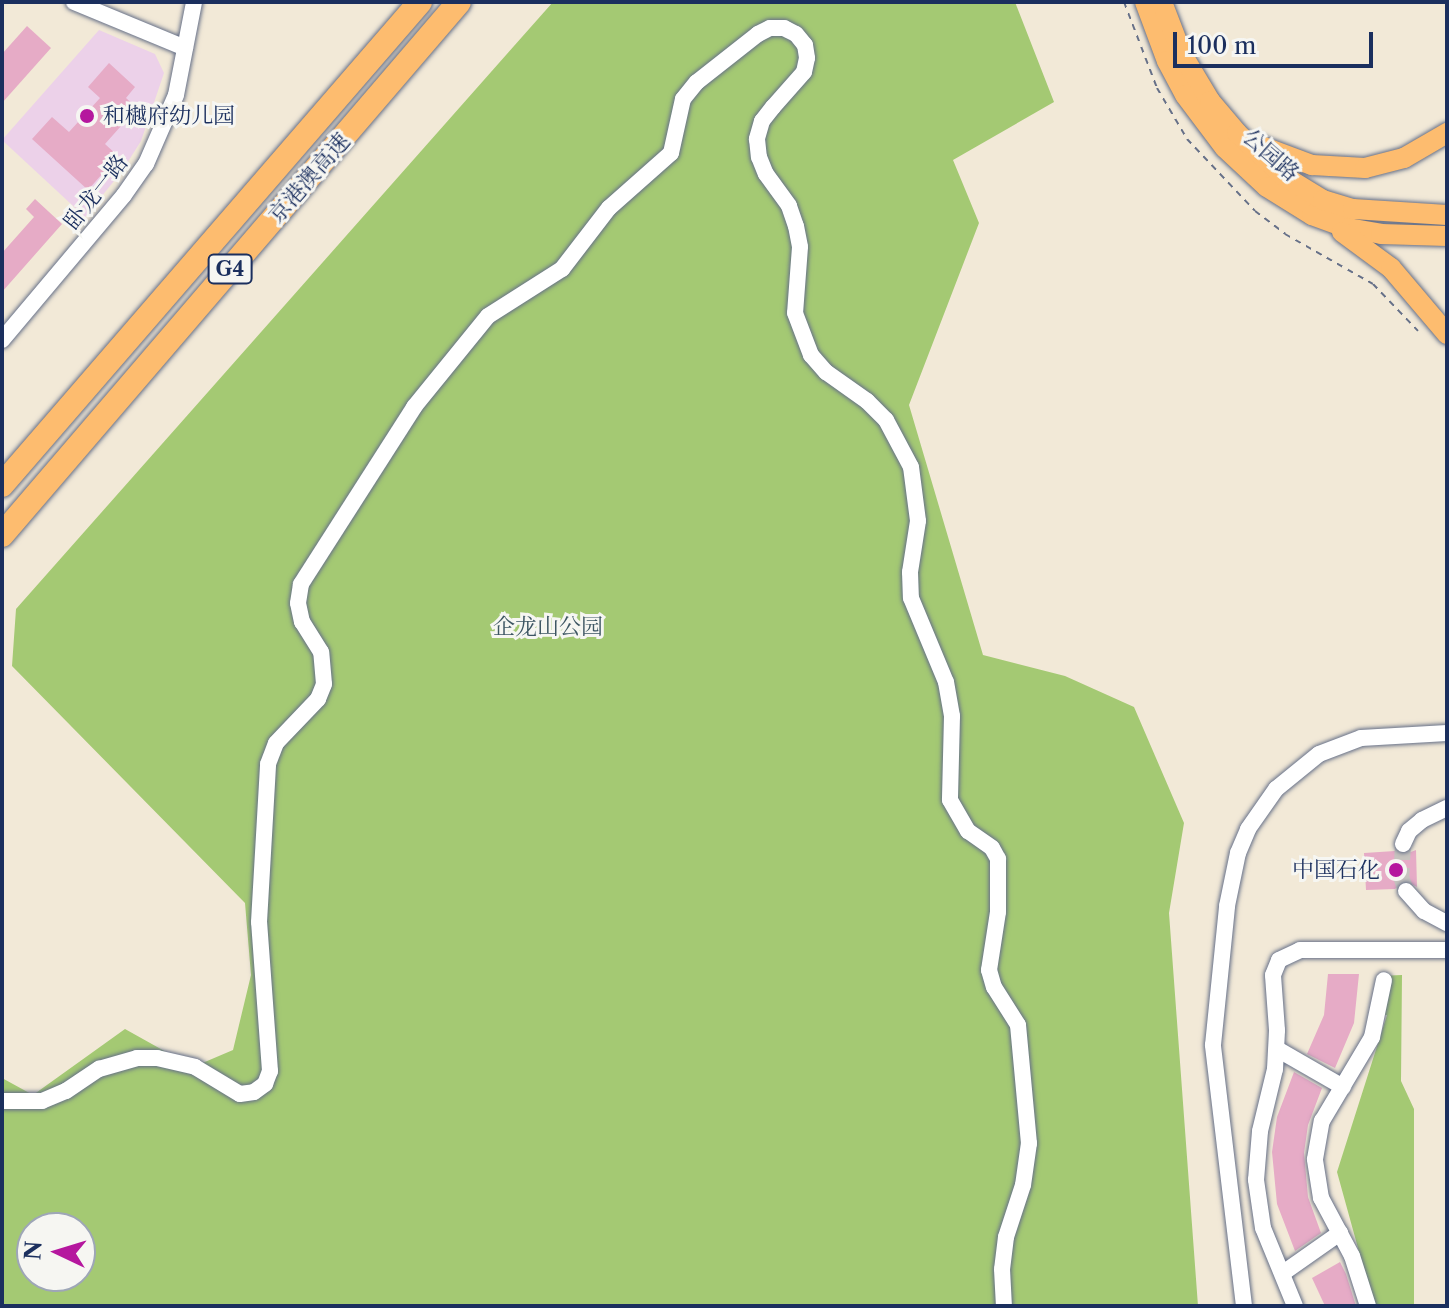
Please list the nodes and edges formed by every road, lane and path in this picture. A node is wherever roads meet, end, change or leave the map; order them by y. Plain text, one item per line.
1 (74, 2) edge
2 (194, 2) edge
3 (420, 2) edge
4 (459, 2) edge
5 (1145, 2) edge
6 (1162, 2) edge
7 (185, 48) junction
8 (1237, 133) junction
9 (1447, 133) edge
10 (1447, 215) edge
11 (1329, 223) junction
12 (1447, 236) edge
13 (1447, 334) edge
14 (2, 340) edge
15 (2, 485) edge
16 (2, 535) edge
17 (1447, 733) edge
18 (1447, 808) edge
19 (1403, 844) tunnel mouth
20 (1406, 891) tunnel mouth
21 (1447, 923) edge
22 (1447, 950) edge
23 (1384, 980) dead end
24 (1277, 1049) junction
25 (1343, 1087) junction
26 (2, 1101) edge
27 (1340, 1233) junction
28 (1283, 1273) junction
29 (1004, 1306) edge
30 (1244, 1306) edge
31 (1295, 1306) edge
32 (1368, 1306) edge

1 - 7 street
2 - 7 street, 卧龙一路
3 - 15 highway, 京港澳高速 / G4
4 - 16 highway, 京港澳高速 / G4
5 - 11 main road, 公园路
6 - 8 main road, 公园路
7 - 14 street, 卧龙一路
8 - 9 main road
8 - 10 main road, 公园路
11 - 12 main road, 公园路
11 - 13 main road
17 - 30 street
18 - 19 street
20 - 21 street
22 - 24 street
23 - 25 street
24 - 25 street
24 - 28 street
25 - 27 street
26 - 29 street
27 - 28 street
27 - 32 street
28 - 31 street

